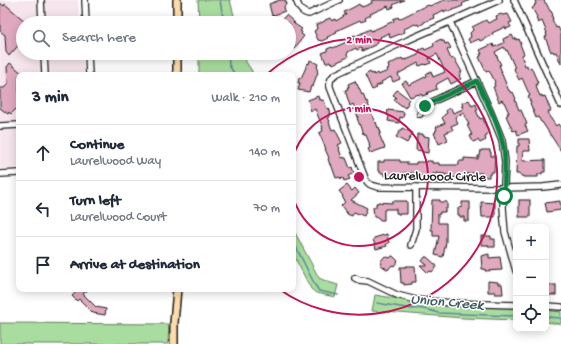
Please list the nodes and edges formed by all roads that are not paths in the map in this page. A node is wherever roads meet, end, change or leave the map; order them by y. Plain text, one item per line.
1 (41, 0) edge
2 (85, 0) edge
3 (177, 0) edge
4 (296, 0) edge
5 (339, 0) edge
6 (499, 0) edge
7 (514, 0) edge
8 (42, 16) edge
9 (86, 16) edge
10 (177, 16) edge
11 (450, 22) junction
12 (44, 60) edge
13 (88, 60) edge
14 (177, 60) edge
15 (45, 72) edge
16 (89, 72) edge
17 (176, 72) edge
18 (477, 81) junction
19 (561, 105) edge
20 (420, 114) dead end
21 (16, 125) edge
22 (0, 126) edge
23 (16, 173) edge
24 (0, 174) edge
25 (561, 185) edge
26 (416, 188) junction
27 (504, 188) junction
28 (411, 245) dead end
29 (513, 261) edge
30 (355, 278) dead end
31 (177, 292) edge
32 (513, 305) edge
33 (549, 306) edge
34 (561, 307) edge
35 (174, 344) edge

1 - 8 street
2 - 9 street
3 - 10 main road
4 - 5 street
6 - 11 street, Laurelwood Circle
7 - 19 street
11 - 18 street
11 - 26 street, Laurelwood Circle
12 - 15 street
13 - 16 street
14 - 17 main road
18 - 20 street
18 - 27 street
21 - 22 street
23 - 24 street
25 - 27 street, Laurelwood Circle
26 - 27 street, Laurelwood Circle
26 - 28 street
27 - 29 street
30 - 32 street
31 - 35 main road
33 - 34 street

